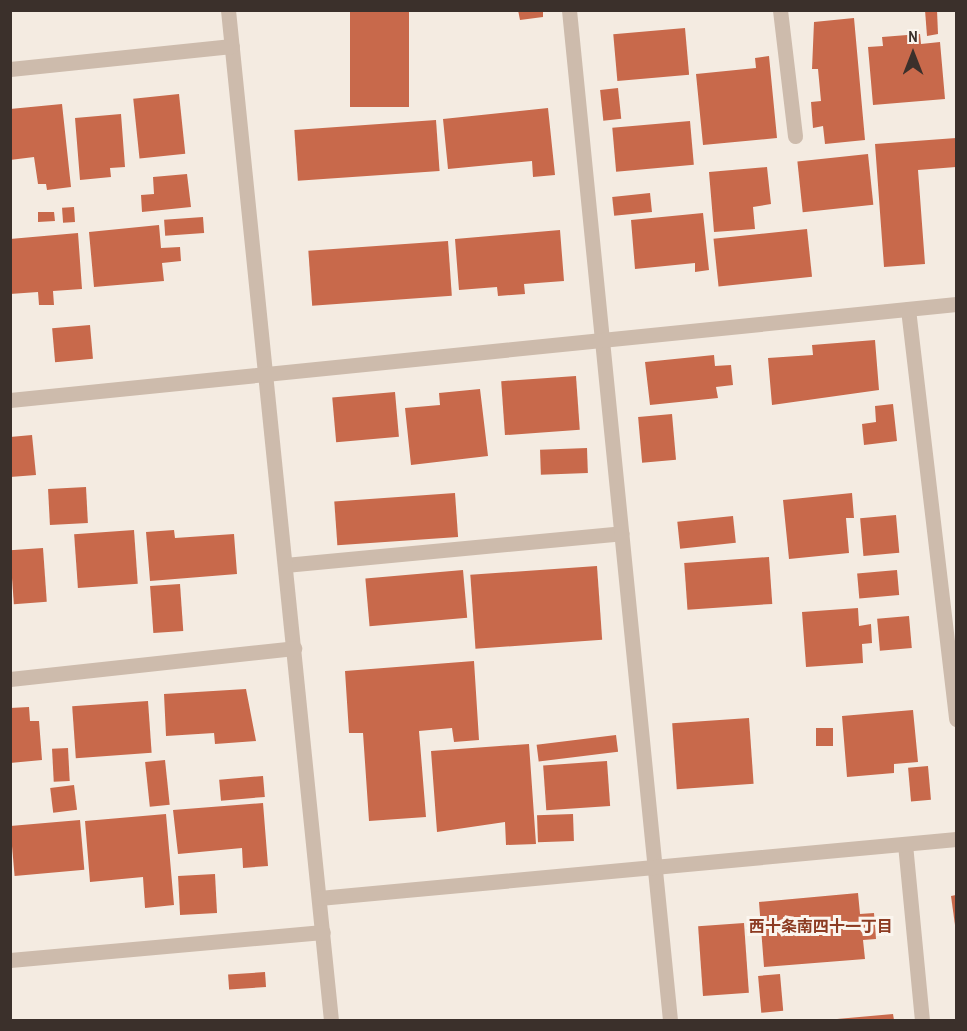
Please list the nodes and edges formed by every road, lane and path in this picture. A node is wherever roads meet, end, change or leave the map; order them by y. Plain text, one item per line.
1 (228, 10) edge
2 (569, 10) edge
3 (780, 10) edge
4 (232, 46) junction
5 (10, 69) edge
6 (795, 136) dead end
7 (957, 304) edge
8 (908, 309) junction
9 (601, 339) junction
10 (264, 374) junction
11 (10, 400) edge
12 (621, 533) junction
13 (285, 566) junction
14 (294, 648) junction
15 (10, 679) edge
16 (957, 719) edge
17 (957, 838) edge
18 (905, 844) junction
19 (655, 868) junction
20 (320, 898) junction
21 (323, 932) junction
22 (10, 960) edge
23 (331, 1020) edge
24 (670, 1020) edge
25 (922, 1020) edge

1 - 4 street
2 - 9 street
3 - 6 street
4 - 5 street
4 - 10 street
7 - 8 street
8 - 9 street
8 - 16 street
9 - 10 street
9 - 12 street
10 - 11 street
10 - 13 street
12 - 13 street
12 - 19 street
13 - 14 street
14 - 15 street
14 - 20 street
17 - 18 street
18 - 19 street
18 - 25 street
19 - 20 street
19 - 24 street
20 - 21 street
21 - 22 street
21 - 23 street

